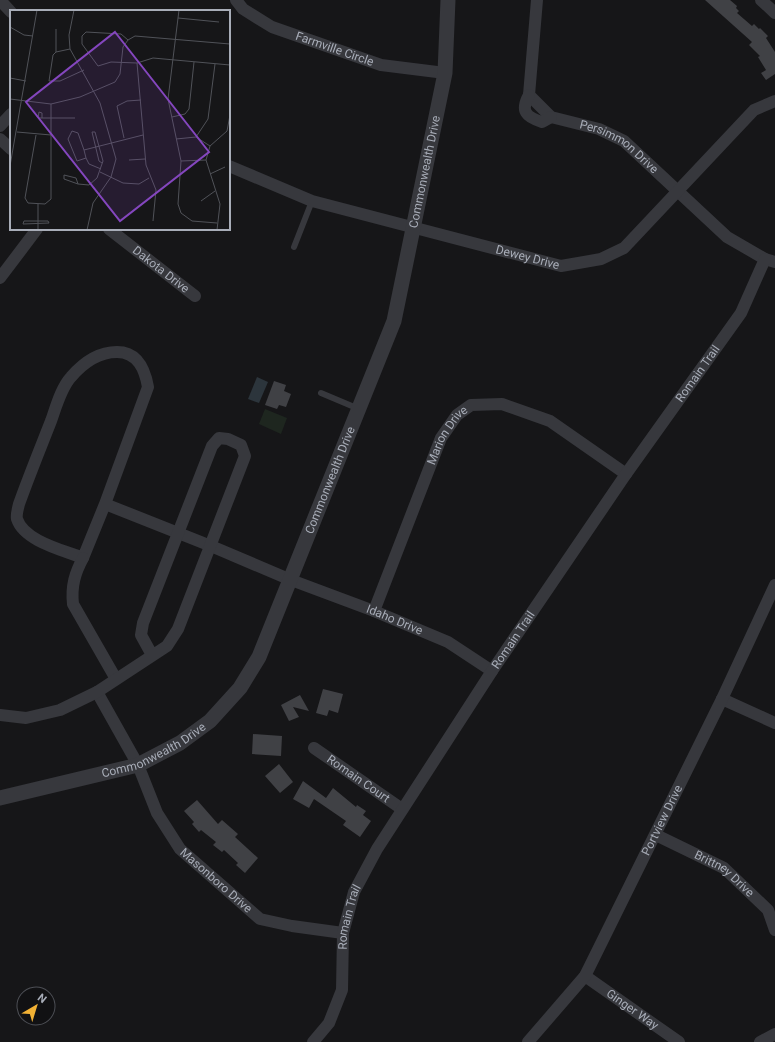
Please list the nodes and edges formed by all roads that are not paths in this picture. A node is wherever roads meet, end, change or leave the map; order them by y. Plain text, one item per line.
1 (0, 0) edge
2 (236, 0) edge
3 (448, 0) edge
4 (538, 0) edge
5 (761, 0) edge
6 (10, 11) edge
7 (775, 13) edge
8 (445, 73) junction
9 (775, 101) edge
10 (10, 115) edge
11 (0, 126) edge
12 (0, 140) edge
13 (10, 148) edge
14 (230, 166) edge
15 (678, 191) junction
16 (312, 201) junction
17 (412, 227) junction
18 (36, 230) edge
19 (110, 230) edge
20 (294, 248) dead end
21 (770, 260) edge
22 (0, 278) edge
23 (195, 296) dead end
24 (321, 393) dead end
25 (359, 409) junction
26 (626, 474) junction
27 (105, 504) junction
28 (179, 533) junction
29 (211, 546) junction
30 (83, 558) junction
31 (291, 580) junction
32 (775, 585) edge
33 (374, 611) junction
34 (152, 654) junction
35 (492, 671) junction
36 (116, 679) junction
37 (97, 692) junction
38 (722, 699) junction
39 (0, 715) edge
40 (775, 723) edge
41 (314, 748) dead end
42 (138, 765) junction
43 (0, 798) edge
44 (402, 809) junction
45 (656, 835) junction
46 (772, 908) edge
47 (775, 930) edge
48 (343, 933) junction
49 (585, 976) junction
50 (775, 1034) edge
51 (313, 1042) edge
52 (528, 1042) edge
53 (679, 1042) edge
54 (760, 1042) edge

1 - 6 street
2 - 8 street, Farmville Circle
3 - 8 street, Commonwealth Drive
4 - 15 street, Persimmon Drive
5 - 7 street
8 - 17 street, Commonwealth Drive
9 - 15 street, Dewey Drive
10 - 11 street
12 - 13 street
14 - 16 street, Dewey Drive
15 - 17 street, Dewey Drive
15 - 21 street, Persimmon Drive
16 - 17 street, Dewey Drive
16 - 20 lane
17 - 25 street, Commonwealth Drive
18 - 22 street
19 - 23 street, Dakota Drive
21 - 26 street, Romain Trail
24 - 25 lane
25 - 31 street, Commonwealth Drive
26 - 33 street, Marion Drive
26 - 35 street, Romain Trail
27 - 28 street, Idaho Drive
27 - 30 street
27 - 30 street
28 - 29 street, Idaho Drive
28 - 29 street
28 - 34 street
29 - 31 street, Idaho Drive
29 - 34 street
30 - 36 street
31 - 33 street, Idaho Drive
31 - 42 street, Commonwealth Drive
32 - 38 street, Portview Drive
33 - 35 street, Idaho Drive
34 - 36 street
35 - 44 street, Romain Trail
36 - 37 street
37 - 39 street
37 - 42 street, Masonboro Drive
38 - 40 street
38 - 45 street, Portview Drive
41 - 44 street, Romain Court
42 - 43 street, Commonwealth Drive
42 - 48 street, Masonboro Drive
44 - 48 street, Romain Trail
45 - 46 street, Brittney Drive
45 - 49 street, Portview Drive
46 - 47 street, Brittney Drive
48 - 51 street, Romain Trail
49 - 52 street, Portview Drive
49 - 53 street, Ginger Way
50 - 54 street

